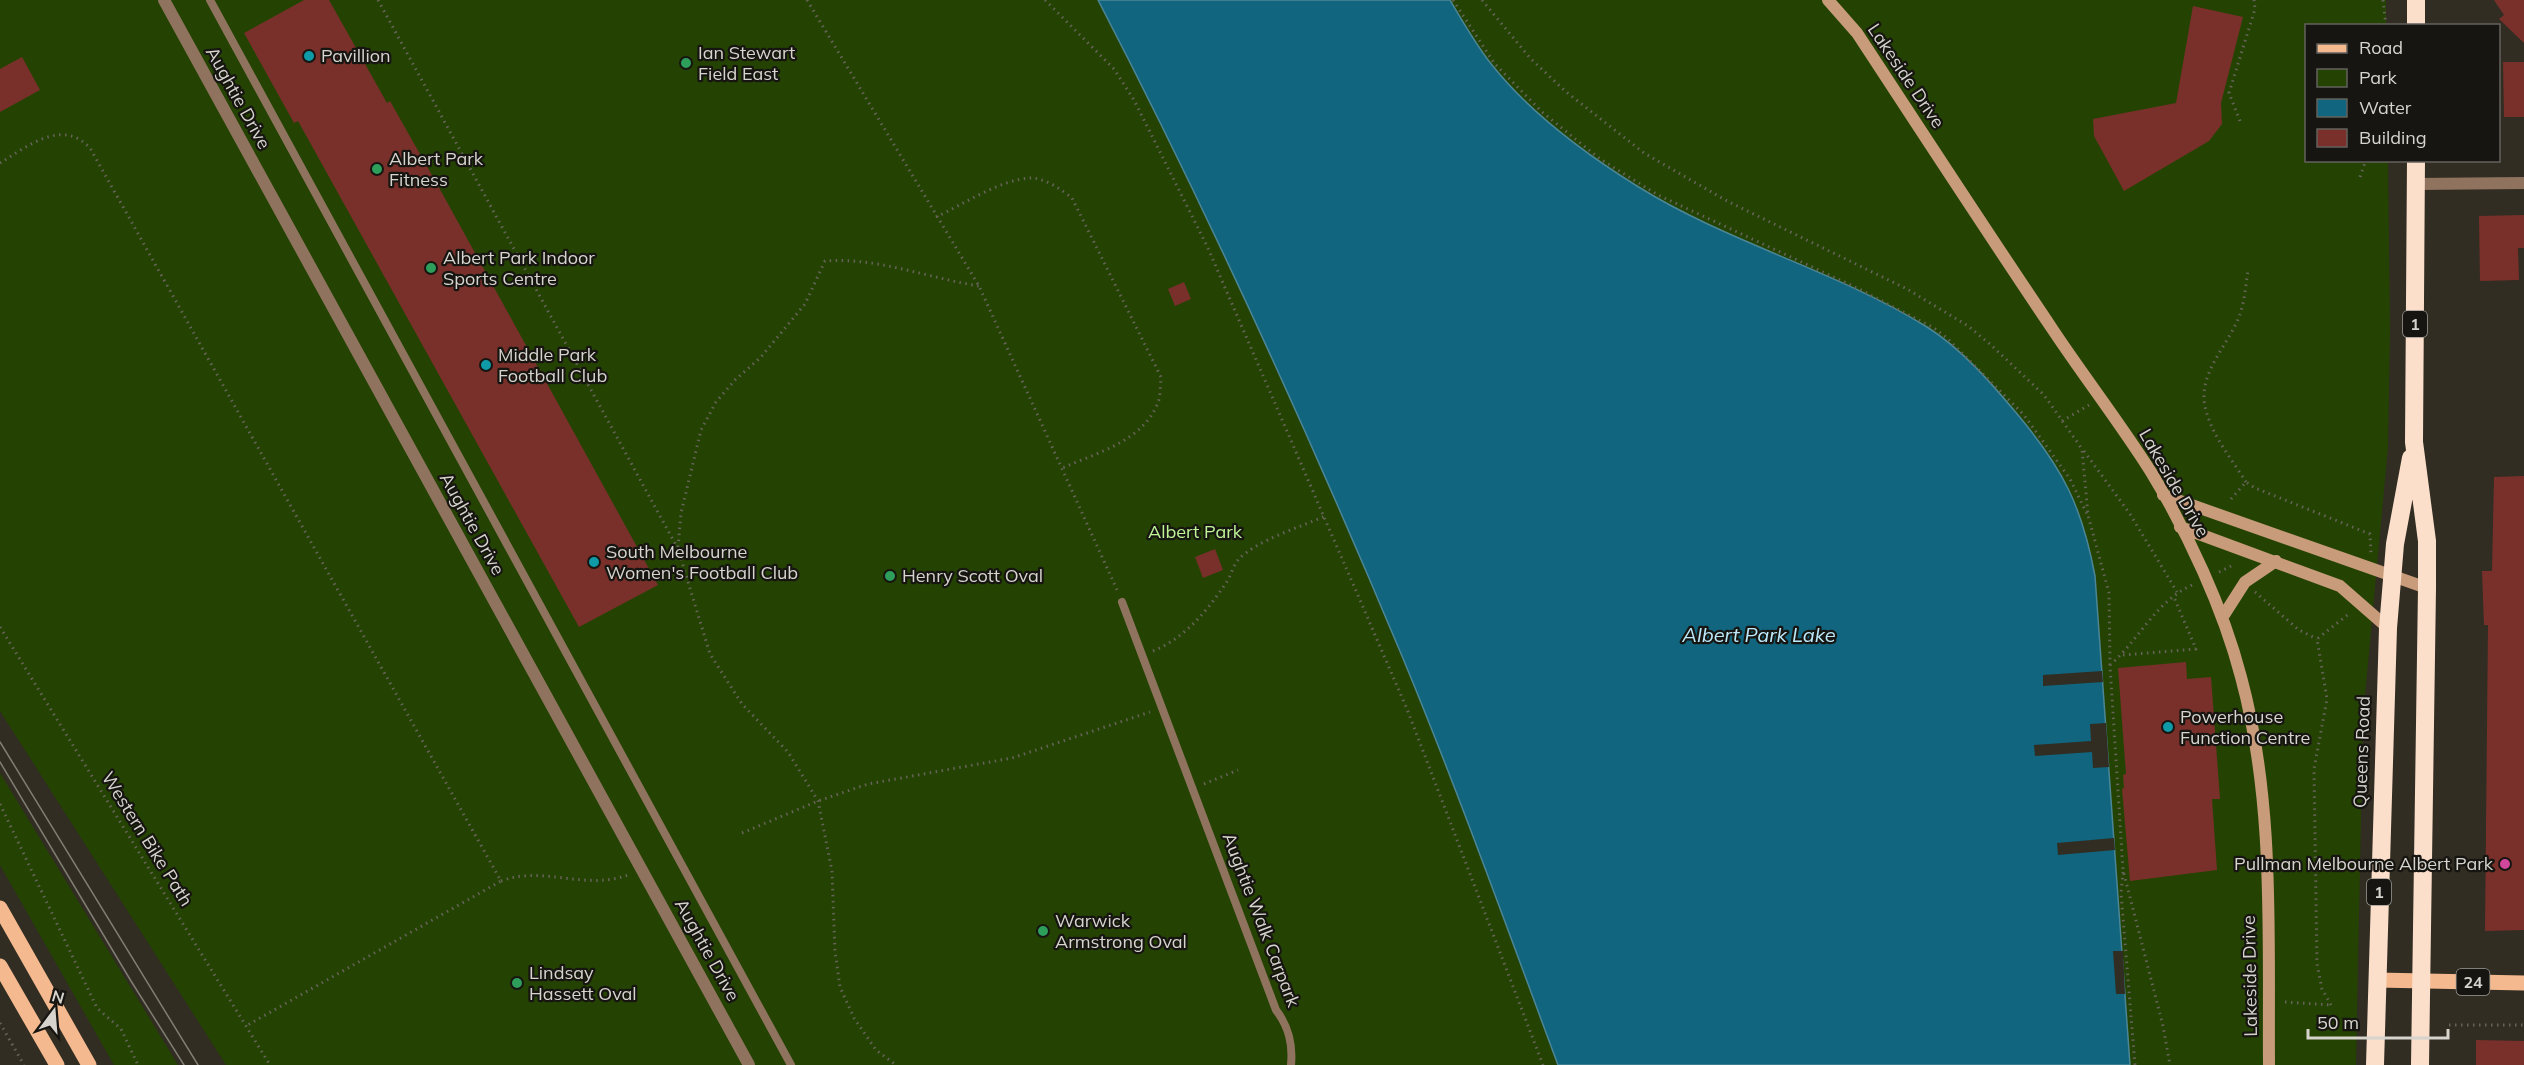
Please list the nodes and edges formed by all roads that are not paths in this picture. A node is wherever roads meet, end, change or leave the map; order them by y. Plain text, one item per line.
1 (164, 0) edge
2 (210, 0) edge
3 (1828, 0) edge
4 (2416, 0) edge
5 (2416, 24) edge
6 (2416, 162) edge
7 (2524, 183) edge
8 (2416, 184) junction
9 (2415, 442) junction
10 (2163, 495) junction
11 (2180, 527) junction
12 (2276, 561) junction
13 (2393, 576) junction
14 (2427, 588) junction
15 (1122, 602) road end
16 (2222, 618) junction
17 (2388, 628) junction
18 (0, 908) edge
19 (0, 966) edge
20 (2377, 980) junction
21 (2421, 981) junction
22 (2524, 983) edge
23 (57, 1065) edge
24 (89, 1065) edge
25 (749, 1065) edge
26 (791, 1065) edge
27 (1291, 1065) edge
28 (2269, 1065) edge
29 (2375, 1065) edge
30 (2420, 1065) edge

1 - 25 street, Aughtie Drive
2 - 26 lane
3 - 10 street, Lakeside Drive
4 - 5 highway
6 - 8 highway, Queens Road / 1
7 - 8 street
8 - 9 highway, Queens Road / 1
9 - 13 highway, Queens Road / 1
9 - 14 highway, Queens Road / 1
10 - 11 street, Lakeside Drive
10 - 13 street
11 - 12 street
11 - 16 street, Lakeside Drive
12 - 16 street
12 - 17 street
13 - 14 street
13 - 17 highway, Queens Road / 1
14 - 21 highway, Queens Road / 1
15 - 27 lane, Aughtie Walk Carpark
16 - 28 street, Lakeside Drive
17 - 20 highway, Queens Road / 1
18 - 24 main road
19 - 23 main road
20 - 21 main road, 24
20 - 29 highway, Queens Road / 1
21 - 22 main road, 24
21 - 30 highway, Queens Road / 1

